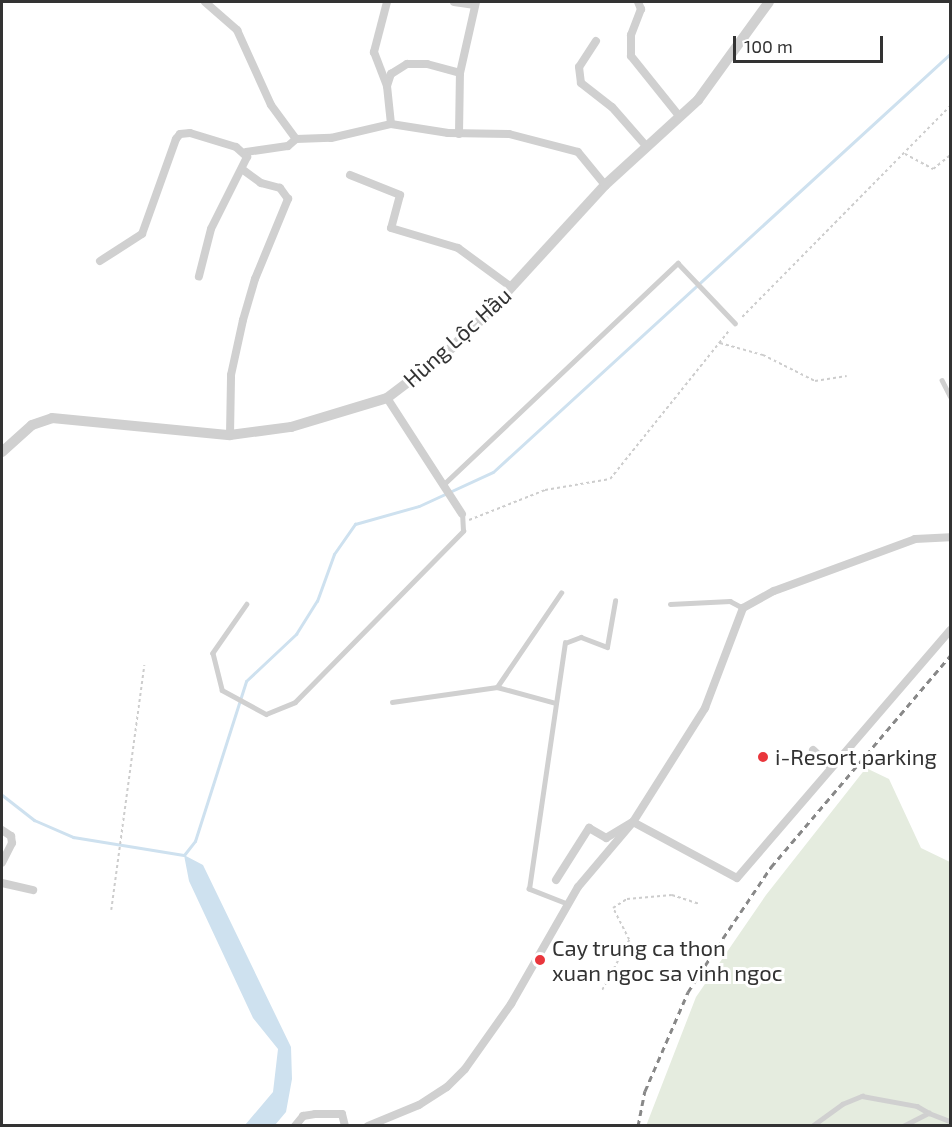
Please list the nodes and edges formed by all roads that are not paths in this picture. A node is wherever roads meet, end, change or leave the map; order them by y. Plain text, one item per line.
1 (205, 2) edge
2 (387, 2) edge
3 (454, 2) edge
4 (638, 2) edge
5 (769, 2) edge
6 (475, 3) edge
7 (596, 41) dead end
8 (460, 73) junction
9 (387, 86) junction
10 (679, 116) junction
11 (391, 124) junction
12 (459, 134) junction
13 (296, 139) junction
14 (647, 147) junction
15 (246, 152) junction
16 (243, 170) junction
17 (350, 175) dead end
18 (605, 184) junction
19 (100, 261) dead end
20 (200, 276) dead end
21 (511, 287) junction
22 (735, 323) road end
23 (942, 380) dead end
24 (951, 396) edge
25 (387, 398) junction
26 (230, 435) junction
27 (2, 452) edge
28 (442, 485) junction
29 (464, 518) joint
30 (951, 537) edge
31 (561, 593) dead end
32 (615, 601) dead end
33 (248, 604) dead end
34 (670, 604) dead end
35 (743, 608) junction
36 (951, 630) edge
37 (497, 687) junction
38 (392, 702) dead end
39 (556, 703) junction
40 (813, 750) dead end
41 (831, 767) junction
42 (633, 822) junction
43 (2, 830) edge
44 (2, 863) edge
45 (555, 880) dead end
46 (2, 883) edge
47 (33, 890) dead end
48 (567, 904) junction
49 (929, 1113) junction
50 (951, 1121) edge
51 (294, 1125) edge
52 (345, 1125) edge
53 (368, 1125) edge
54 (812, 1125) edge
55 (903, 1125) edge

1 - 13 street
2 - 9 street
3 - 6 street
4 - 10 street
5 - 10 street, Hùng Lộc Hầu
6 - 8 street
7 - 14 street
8 - 9 street
8 - 12 street
9 - 11 street
10 - 14 street, Hùng Lộc Hầu
11 - 12 street
11 - 13 street
12 - 18 street
13 - 15 street
14 - 18 street, Hùng Lộc Hầu
15 - 16 street
15 - 19 street
16 - 20 street
16 - 26 street
17 - 21 street
18 - 21 street, Hùng Lộc Hầu
21 - 25 street, Hùng Lộc Hầu
22 - 28 lane
23 - 24 lane
25 - 26 street, Hùng Lộc Hầu
25 - 28 street
26 - 27 street, Hùng Lộc Hầu
28 - 29 street
29 - 33 lane
30 - 35 street
31 - 37 lane
32 - 39 lane
34 - 35 lane
35 - 42 street
36 - 41 street
37 - 38 lane
37 - 39 lane
39 - 48 lane
40 - 41 street
41 - 42 street
42 - 45 street
42 - 48 street
43 - 44 street
46 - 47 street
48 - 53 street
49 - 50 lane
49 - 54 lane
49 - 55 lane
51 - 52 street

